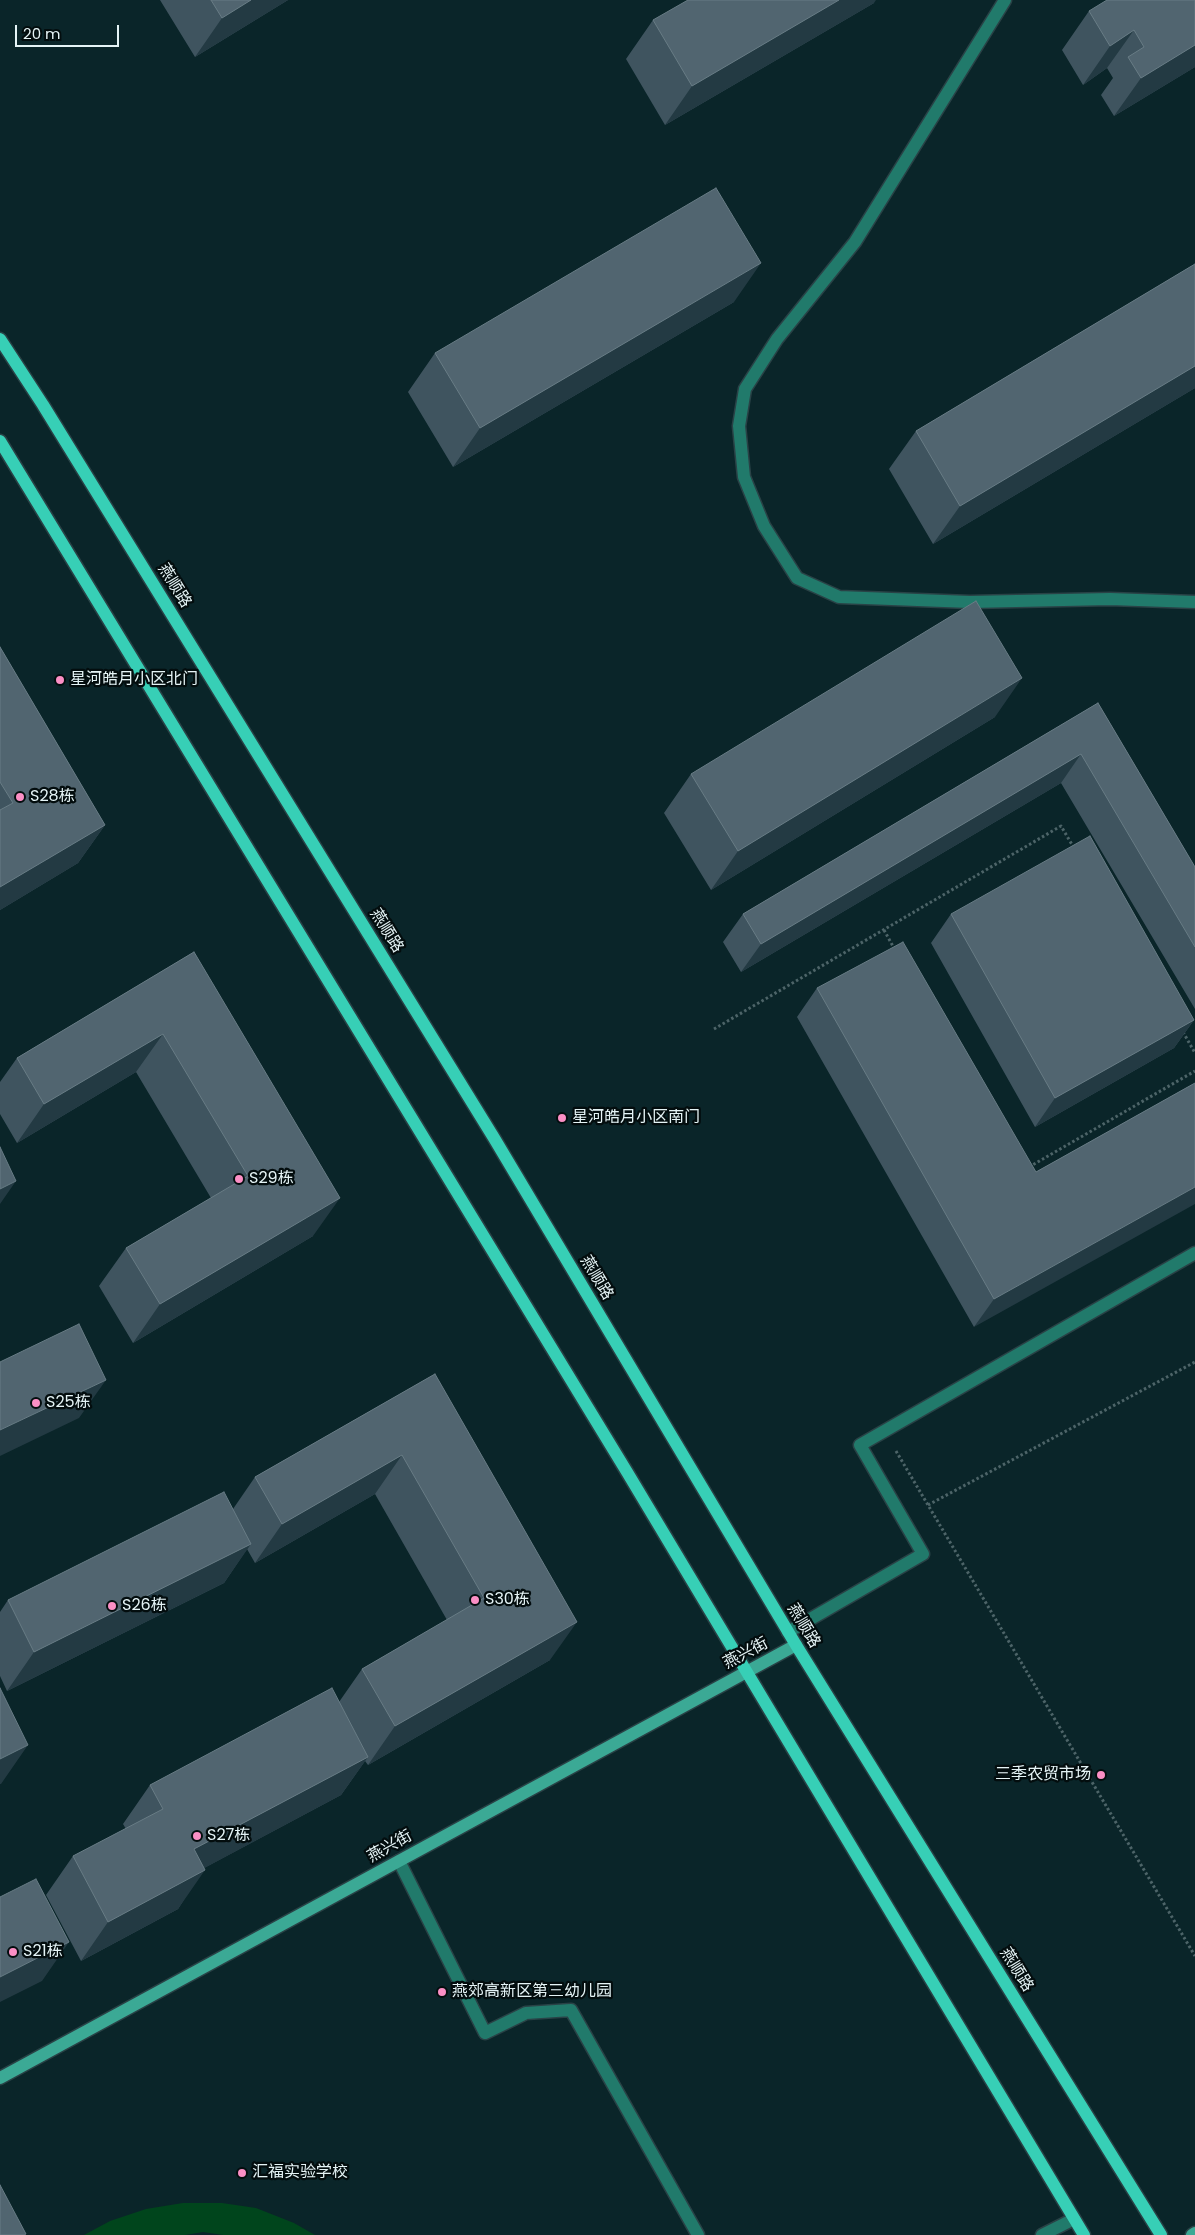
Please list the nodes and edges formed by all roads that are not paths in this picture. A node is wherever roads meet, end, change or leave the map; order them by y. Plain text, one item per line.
1 (1005, 0) edge
2 (0, 339) edge
3 (0, 441) edge
4 (1195, 602) edge
5 (1195, 1253) edge
6 (788, 1632) junction
7 (796, 1645) junction
8 (746, 1672) junction
9 (399, 1861) junction
10 (0, 2078) edge
11 (1074, 2219) junction
12 (698, 2235) edge
13 (1042, 2235) edge
14 (1084, 2235) edge
15 (1161, 2235) edge

1 - 4 lane
2 - 6 main road, 燕顺路
3 - 8 main road
5 - 6 lane
6 - 7 main road, 燕顺路
7 - 8 street, 燕兴街
7 - 15 main road, 燕顺路
8 - 9 street, 燕兴街
8 - 11 main road
9 - 10 street, 燕兴街
9 - 12 lane
11 - 13 lane
11 - 14 main road

